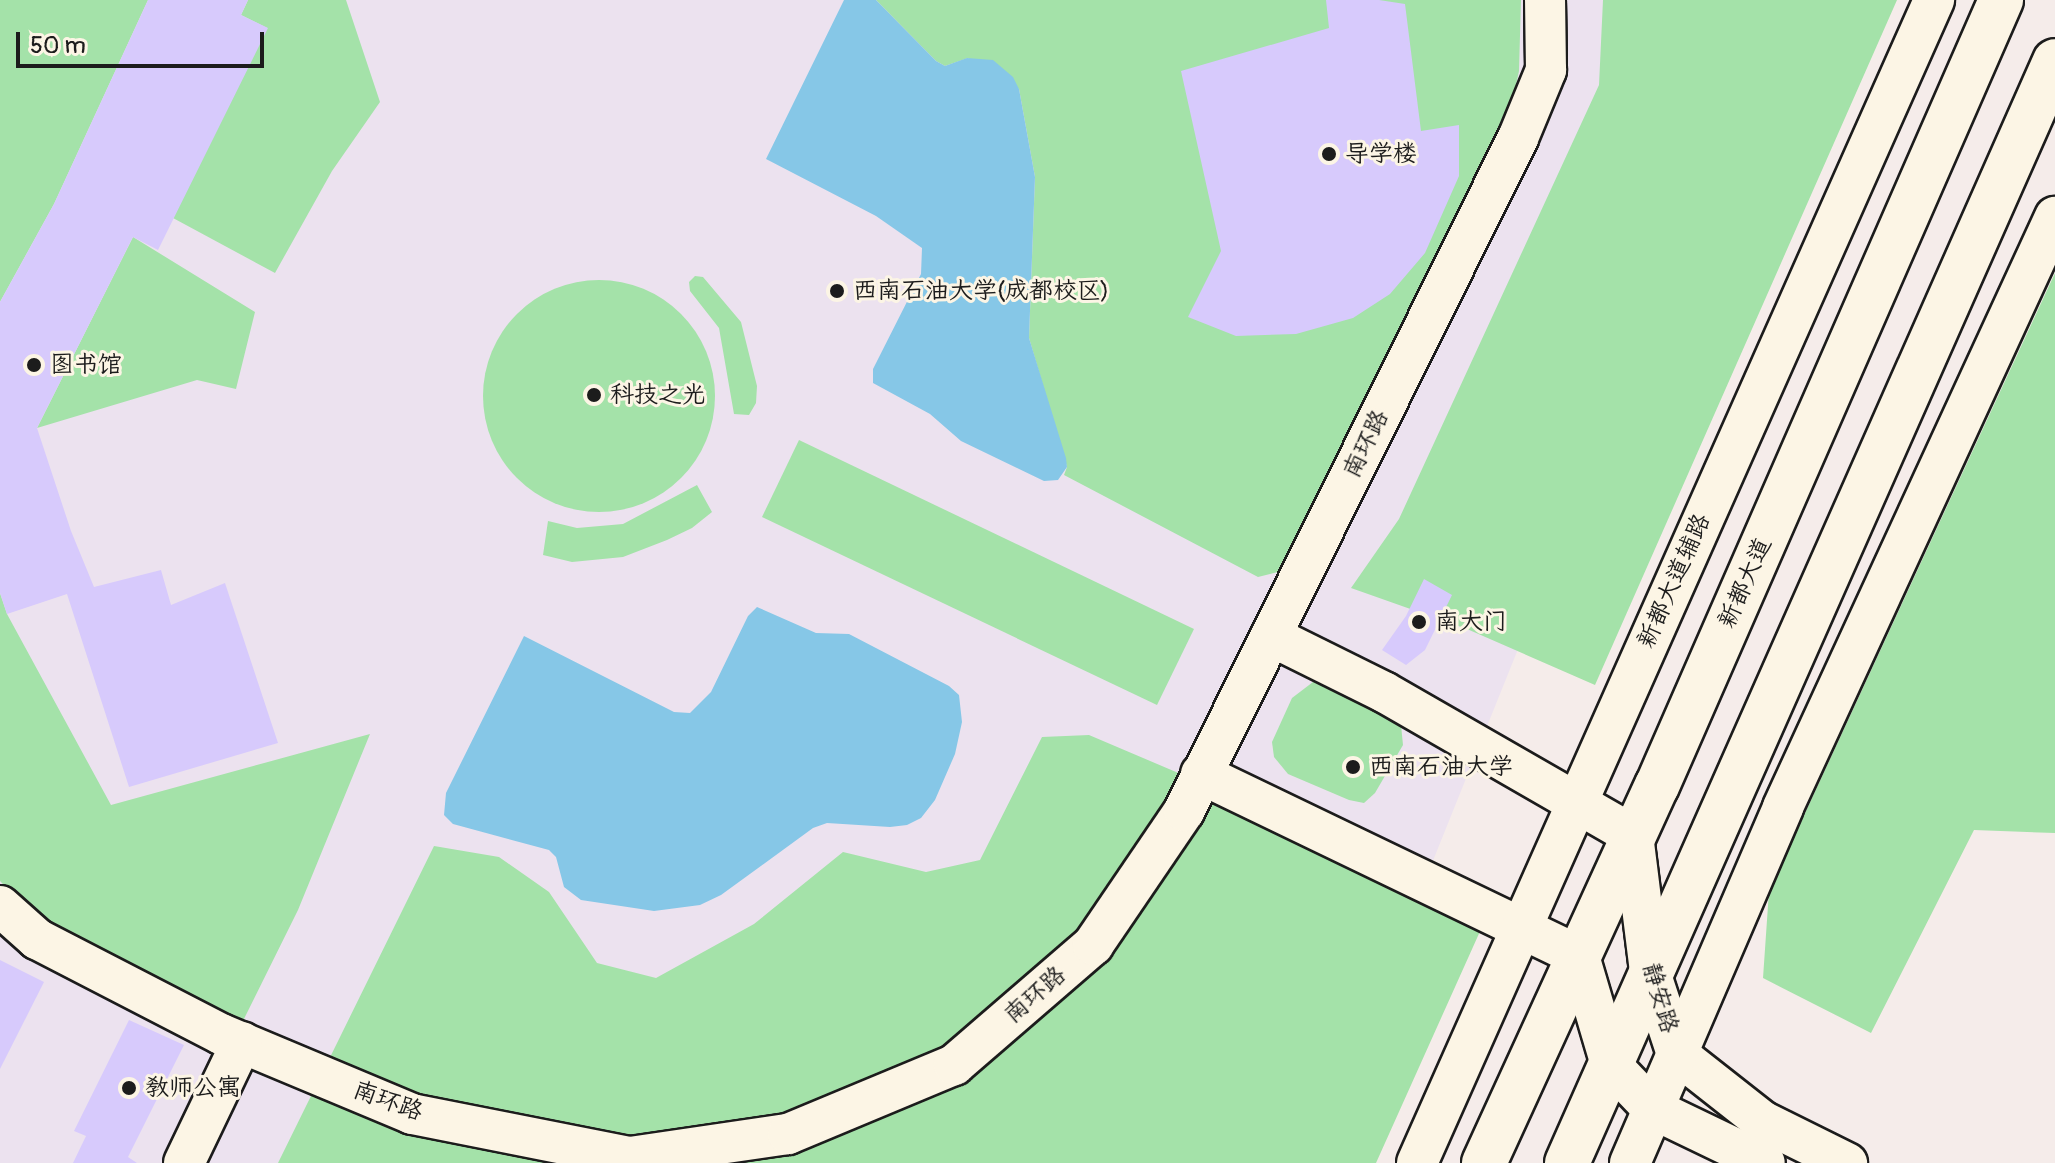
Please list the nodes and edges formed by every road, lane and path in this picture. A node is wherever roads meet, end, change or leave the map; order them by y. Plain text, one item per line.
1 (1545, 0) edge
2 (1934, 0) edge
3 (1971, 0) edge
4 (2001, 0) edge
5 (2055, 61) edge
6 (1958, 97) junction
7 (2055, 217) edge
8 (1271, 636) junction
9 (1201, 774) junction
10 (1633, 835) junction
11 (0, 906) edge
12 (1579, 956) junction
13 (1650, 972) junction
14 (242, 1042) junction
15 (1677, 1054) junction
16 (1611, 1065) junction
17 (1653, 1109) junction
18 (184, 1163) edge
19 (1417, 1163) edge
20 (1484, 1163) edge
21 (1567, 1163) edge
22 (1630, 1163) edge
23 (1765, 1163) edge
24 (1847, 1163) edge

1 - 8 street, 南环路
2 - 19 street, 新都大道辅路
3 - 6 main road
4 - 6 main road, 新都大道
5 - 13 main road
6 - 10 main road, 新都大道
7 - 15 street
8 - 9 street, 南环路
8 - 10 street
9 - 12 street
9 - 14 street, 南环路
10 - 12 main road, 新都大道
10 - 13 street, 静安路
11 - 14 street, 南环路
12 - 16 street
12 - 20 main road, 新都大道
13 - 15 street, 静安路
13 - 16 main road
14 - 18 street
15 - 17 street
15 - 24 street, 静安路
16 - 17 street
16 - 21 main road
17 - 22 street
17 - 23 street

